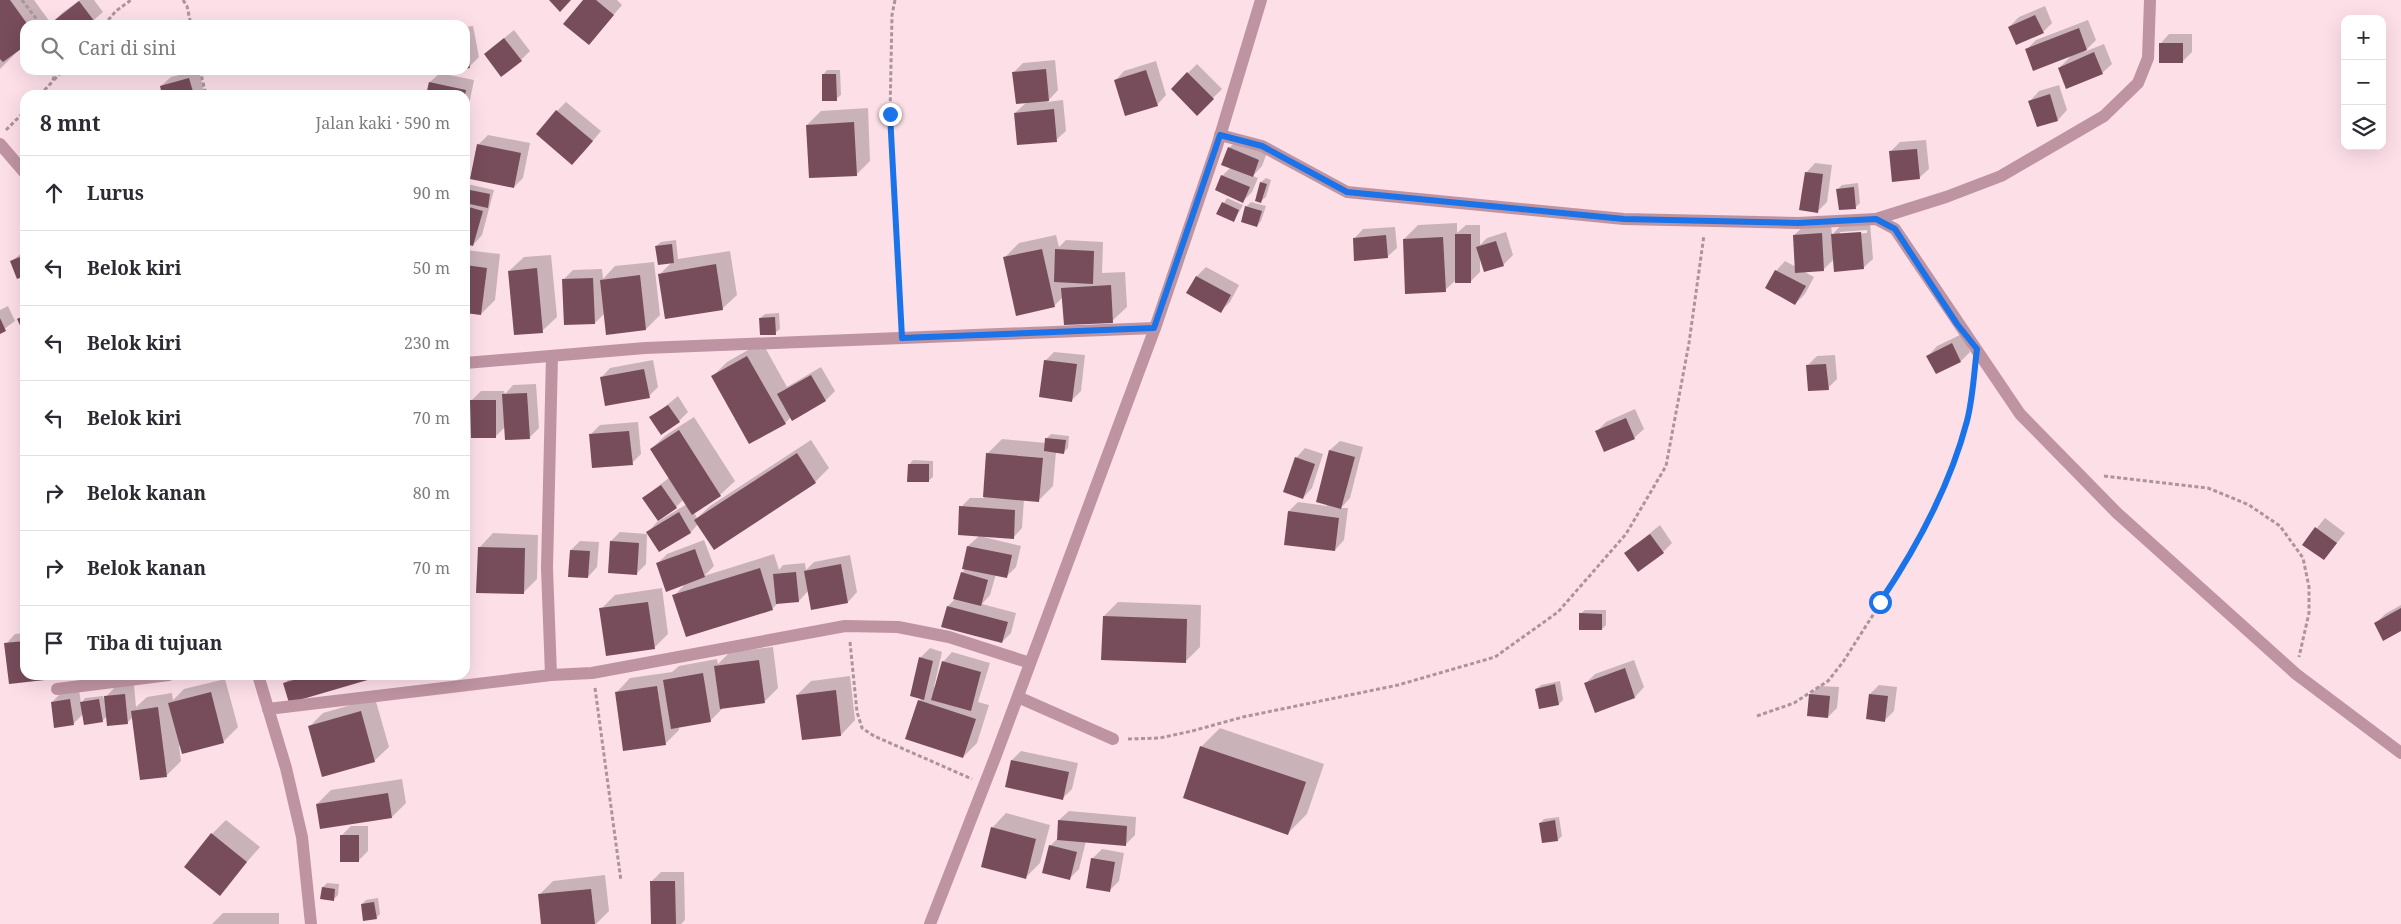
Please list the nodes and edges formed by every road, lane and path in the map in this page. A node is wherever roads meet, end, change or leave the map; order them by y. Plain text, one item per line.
1 (22, 0) edge
2 (131, 0) edge
3 (183, 0) edge
4 (895, 0) edge
5 (1261, 0) edge
6 (2150, 0) edge
7 (36, 20) edge
8 (108, 20) edge
9 (190, 20) edge
10 (55, 75) edge
11 (58, 75) edge
12 (201, 75) edge
13 (52, 82) junction
14 (45, 90) edge
15 (205, 90) edge
16 (20, 116) edge
17 (1220, 135) junction
18 (0, 137) edge
19 (0, 144) edge
20 (20, 167) edge
21 (1706, 219) junction
22 (1876, 219) junction
23 (1154, 328) junction
24 (902, 338) junction
25 (1977, 349) junction
26 (552, 356) junction
27 (470, 363) edge
28 (2078, 473) junction
29 (849, 626) junction
30 (1030, 664) junction
31 (592, 672) junction
32 (2296, 674) junction
33 (551, 675) junction
34 (125, 680) edge
35 (259, 680) edge
36 (56, 688) dead end
37 (1018, 697) junction
38 (268, 709) junction
39 (1757, 716) dead end
40 (1112, 739) joint
41 (2401, 753) edge
42 (985, 785) junction
43 (621, 881) dead end
44 (310, 924) edge
45 (930, 924) edge

1 - 7 path
2 - 8 path
3 - 9 path
4 - 24 path
5 - 17 street
6 - 22 street
10 - 13 path
11 - 13 path
12 - 15 path
13 - 14 path
16 - 18 path
17 - 21 street
17 - 23 street
19 - 20 street
21 - 22 street
21 - 40 path
22 - 25 street
23 - 24 street
23 - 30 street
24 - 26 street
25 - 28 street
25 - 39 path
26 - 27 street
26 - 33 street
28 - 32 street
28 - 32 path
29 - 30 street
29 - 31 street
29 - 42 path
30 - 37 street
31 - 33 street
31 - 43 path
32 - 41 street
33 - 38 street
34 - 36 street
35 - 38 street
37 - 40 street
37 - 42 street
38 - 44 street
42 - 45 street

